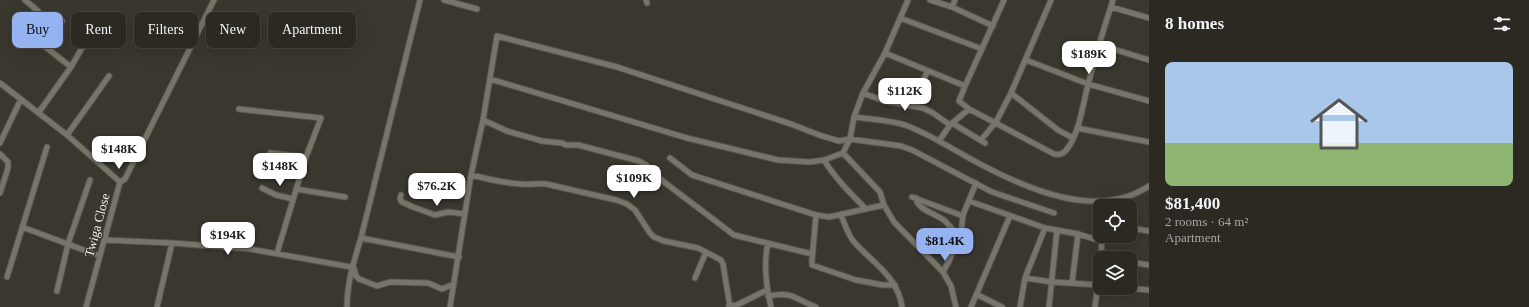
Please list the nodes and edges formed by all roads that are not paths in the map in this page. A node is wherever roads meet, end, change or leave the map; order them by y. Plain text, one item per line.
1 (25, 0) edge
2 (214, 0) edge
3 (420, 0) edge
4 (444, 0) edge
5 (908, 0) edge
6 (930, 0) edge
7 (955, 0) edge
8 (1004, 0) edge
9 (1051, 0) edge
10 (1113, 0) edge
11 (952, 7) junction
12 (1111, 7) junction
13 (477, 9) dead end
14 (38, 11) dead end
15 (900, 18) junction
16 (1149, 18) edge
17 (993, 26) junction
18 (1100, 46) junction
19 (47, 48) edge
20 (82, 48) edge
21 (982, 49) junction
22 (885, 52) junction
23 (1026, 60) junction
24 (1149, 60) edge
25 (71, 67) junction
26 (928, 71) junction
27 (109, 76) dead end
28 (490, 79) junction
29 (0, 83) edge
30 (1088, 84) junction
31 (965, 86) junction
32 (864, 93) junction
33 (1011, 93) junction
34 (21, 99) junction
35 (1149, 101) edge
36 (916, 106) junction
37 (239, 109) dead end
38 (969, 109) junction
39 (39, 112) junction
40 (854, 117) junction
41 (483, 120) junction
42 (996, 122) junction
43 (951, 124) junction
44 (1077, 128) junction
45 (66, 135) junction
46 (850, 138) junction
47 (1073, 138) junction
48 (940, 141) junction
49 (1149, 142) edge
50 (0, 143) edge
51 (48, 146) dead end
52 (270, 153) dead end
53 (843, 153) junction
54 (0, 154) edge
55 (306, 157) junction
56 (670, 158) dead end
57 (824, 160) junction
58 (471, 175) junction
59 (90, 180) dead end
60 (120, 182) junction
61 (976, 183) junction
62 (1149, 186) edge
63 (262, 188) dead end
64 (296, 189) junction
65 (0, 193) edge
66 (401, 195) dead end
67 (345, 197) dead end
68 (294, 199) junction
69 (1121, 199) edge
70 (969, 201) junction
71 (1093, 202) edge
72 (884, 205) junction
73 (866, 208) junction
74 (1054, 213) dead end
75 (465, 214) junction
76 (841, 215) junction
77 (816, 216) junction
78 (963, 216) junction
79 (1010, 216) junction
80 (22, 227) junction
81 (1045, 228) junction
82 (1137, 229) edge
83 (1057, 230) junction
84 (1149, 231) edge
85 (1078, 234) junction
86 (1093, 237) edge
87 (361, 238) junction
88 (959, 238) junction
89 (104, 240) junction
90 (172, 243) junction
91 (68, 244) junction
92 (768, 244) junction
93 (706, 252) junction
94 (277, 253) junction
95 (812, 254) junction
96 (100, 256) junction
97 (459, 256) junction
98 (1137, 263) edge
99 (1149, 264) edge
100 (353, 268) junction
101 (943, 272) junction
102 (7, 278) dead end
103 (695, 278) dead end
104 (1025, 278) junction
105 (1052, 282) junction
106 (1072, 283) junction
107 (454, 284) junction
108 (895, 285) junction
109 (1093, 285) edge
110 (1137, 289) edge
111 (767, 290) junction
112 (1149, 290) edge
113 (57, 291) dead end
114 (978, 295) junction
115 (1097, 295) edge
116 (768, 296) junction
117 (730, 306) edge
118 (86, 307) edge
119 (157, 307) edge
120 (347, 307) edge
121 (450, 307) edge
122 (771, 307) edge
123 (816, 307) edge
124 (902, 307) edge
125 (956, 307) edge
126 (971, 307) edge
127 (1002, 307) edge
128 (1020, 307) edge
129 (1049, 307) edge
130 (1095, 307) edge

1 - 14 street
2 - 60 street
3 - 87 street
4 - 13 street
5 - 15 street
6 - 11 street
7 - 11 street
8 - 17 street
9 - 23 street
10 - 12 street
11 - 17 street
12 - 16 street
12 - 18 street
15 - 21 street
15 - 22 street
17 - 21 street
18 - 24 street
18 - 30 street
19 - 25 street
20 - 25 street
21 - 31 street
22 - 26 street
22 - 32 street
23 - 30 street
23 - 33 street
25 - 39 street
26 - 31 street
26 - 36 street
27 - 45 street
28 - 41 street
28 - 46 street
28 - 57 street
29 - 34 street, Twiga Close
30 - 35 street
30 - 44 street
31 - 38 street
32 - 36 street
32 - 40 street
33 - 42 street
33 - 47 street
34 - 39 street, Twiga Close
34 - 50 street
36 - 43 street
37 - 55 street
38 - 42 street
38 - 43 street
39 - 45 street, Twiga Close
40 - 46 street
40 - 48 street
41 - 58 street
41 - 92 street
42 - 43 street
42 - 47 street
43 - 48 street
44 - 47 street
44 - 49 street
45 - 60 street, Twiga Close
46 - 53 street
46 - 61 street
48 - 71 street
51 - 80 street
52 - 55 street
53 - 57 street
53 - 72 street
54 - 65 street
55 - 64 street
56 - 77 street
57 - 73 street
58 - 75 street
58 - 93 street
59 - 91 street
60 - 89 street, Twiga Close
61 - 70 street
61 - 74 street
62 - 69 street
63 - 68 street
64 - 67 street
64 - 68 street
66 - 75 street
68 - 94 street
70 - 78 street
70 - 79 street
72 - 73 street
72 - 101 street
73 - 76 street
75 - 97 street
76 - 77 street
76 - 108 street
77 - 95 street
78 - 88 street
78 - 88 street
79 - 81 street
79 - 114 street
80 - 91 street
80 - 102 street
81 - 83 street
81 - 104 street
82 - 84 street
83 - 85 street
83 - 105 street
85 - 86 street
85 - 106 street
87 - 97 street
87 - 100 street
88 - 101 street
89 - 90 street
89 - 96 street, Twiga Close
90 - 94 street
90 - 119 street
91 - 96 street
91 - 113 street
92 - 95 street
92 - 111 street
93 - 103 street
93 - 117 street
94 - 100 street
95 - 108 street
96 - 118 street, Twiga Close
97 - 107 street
98 - 99 street
100 - 107 street
100 - 120 street
101 - 125 street
104 - 105 street
104 - 128 street
105 - 106 street
105 - 129 street
106 - 109 street
107 - 121 street
108 - 124 street
110 - 112 street
111 - 116 street
111 - 117 street
114 - 126 street
114 - 127 street
115 - 130 street
116 - 122 street
116 - 123 street

